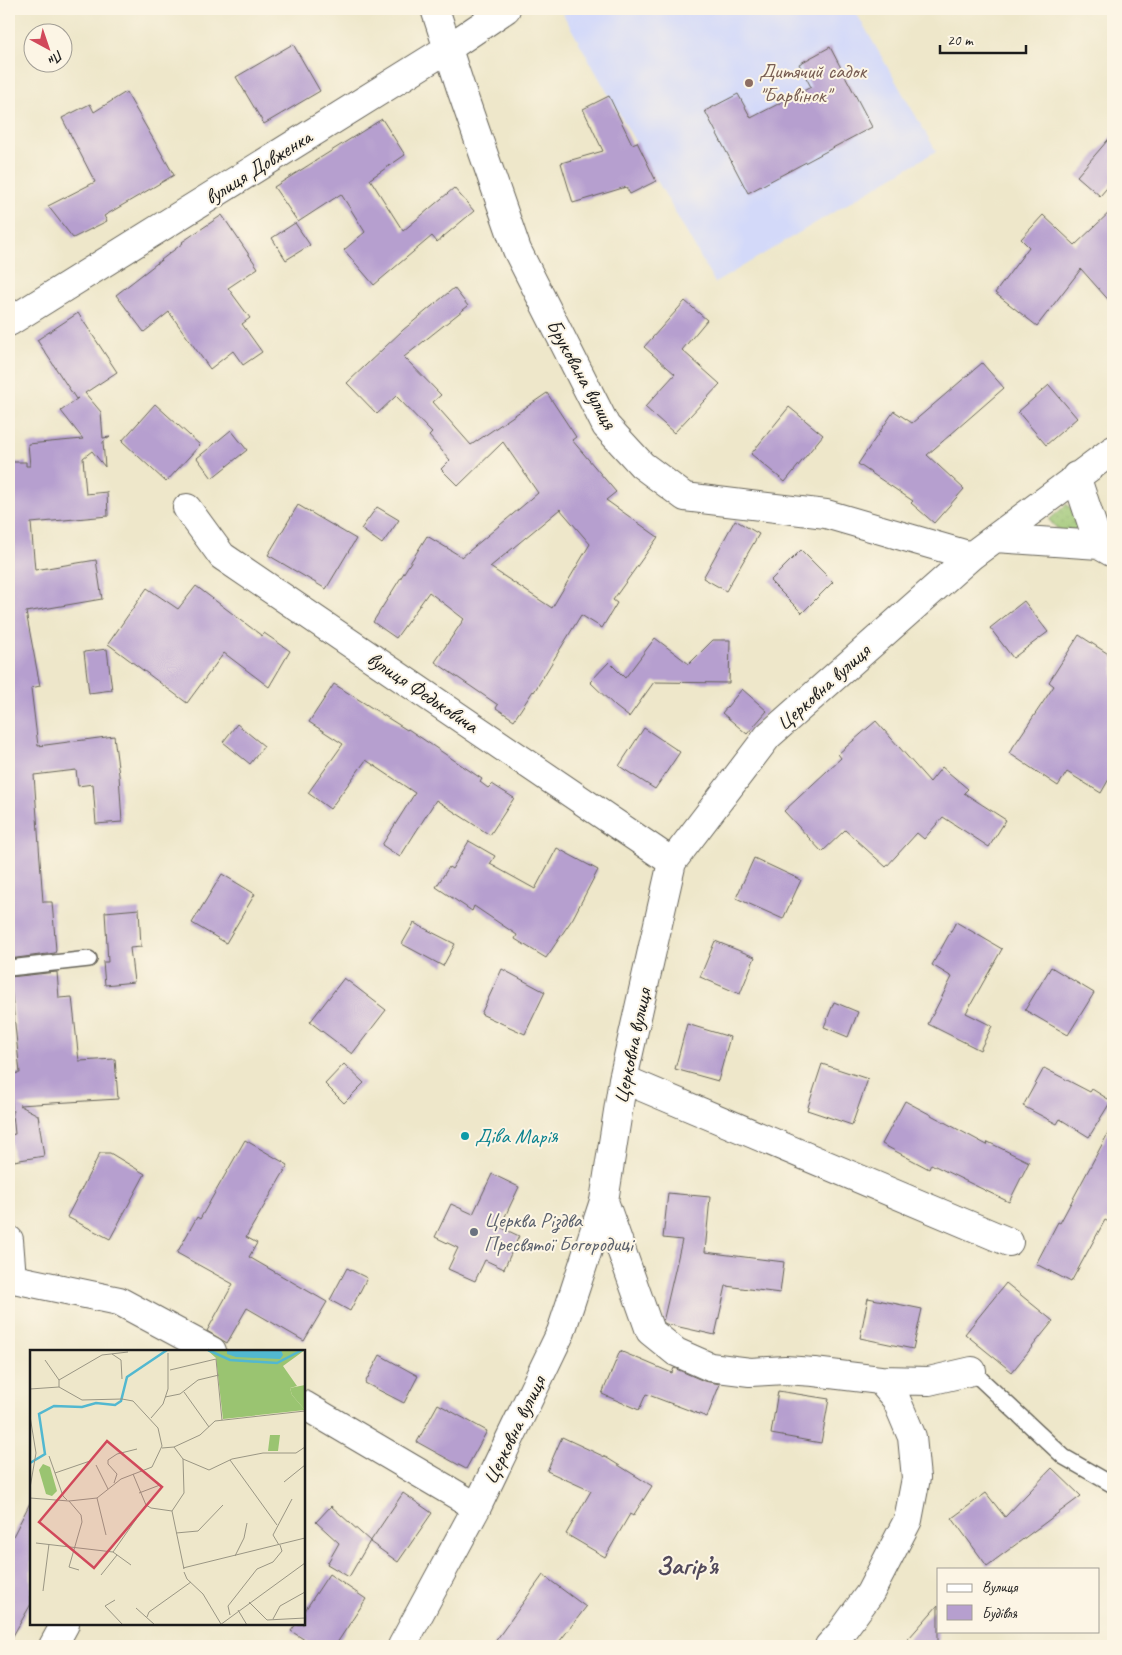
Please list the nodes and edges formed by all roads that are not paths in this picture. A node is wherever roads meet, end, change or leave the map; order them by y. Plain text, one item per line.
1 (435, 9) edge
2 (506, 9) edge
3 (448, 49) junction
4 (9, 322) edge
5 (1113, 450) edge
6 (1076, 476) junction
7 (186, 508) dead end
8 (995, 538) junction
9 (1106, 549) edge
10 (970, 556) junction
11 (672, 862) junction
12 (89, 959) dead end
13 (9, 968) edge
14 (623, 1079) junction
15 (604, 1201) junction
16 (9, 1240) edge
17 (1009, 1242) dead end
18 (10, 1278) edge
19 (210, 1350) edge
20 (972, 1371) joint
21 (880, 1380) junction
22 (305, 1406) edge
23 (1113, 1485) edge
24 (477, 1507) junction
25 (64, 1625) edge
26 (53, 1646) edge
27 (402, 1646) edge
28 (829, 1646) edge

1 - 3 street, Брукована вулиця
2 - 3 street, вулиця Довженка
3 - 4 street, вулиця Довженка
3 - 10 street, Брукована вулиця
5 - 6 street, Церковна вулиця
6 - 8 street, Церковна вулиця
6 - 9 street
7 - 11 street, вулиця Федьковича
8 - 9 street
8 - 10 street, Церковна вулиця
10 - 11 street, Церковна вулиця
11 - 14 street, Церковна вулиця
12 - 13 lane
14 - 15 street, Церковна вулиця
14 - 17 street
15 - 21 street
15 - 24 street, Церковна вулиця
16 - 18 street
18 - 19 street
20 - 21 street
20 - 23 lane
21 - 28 street
22 - 24 street
24 - 27 street, Церковна вулиця
25 - 26 street

